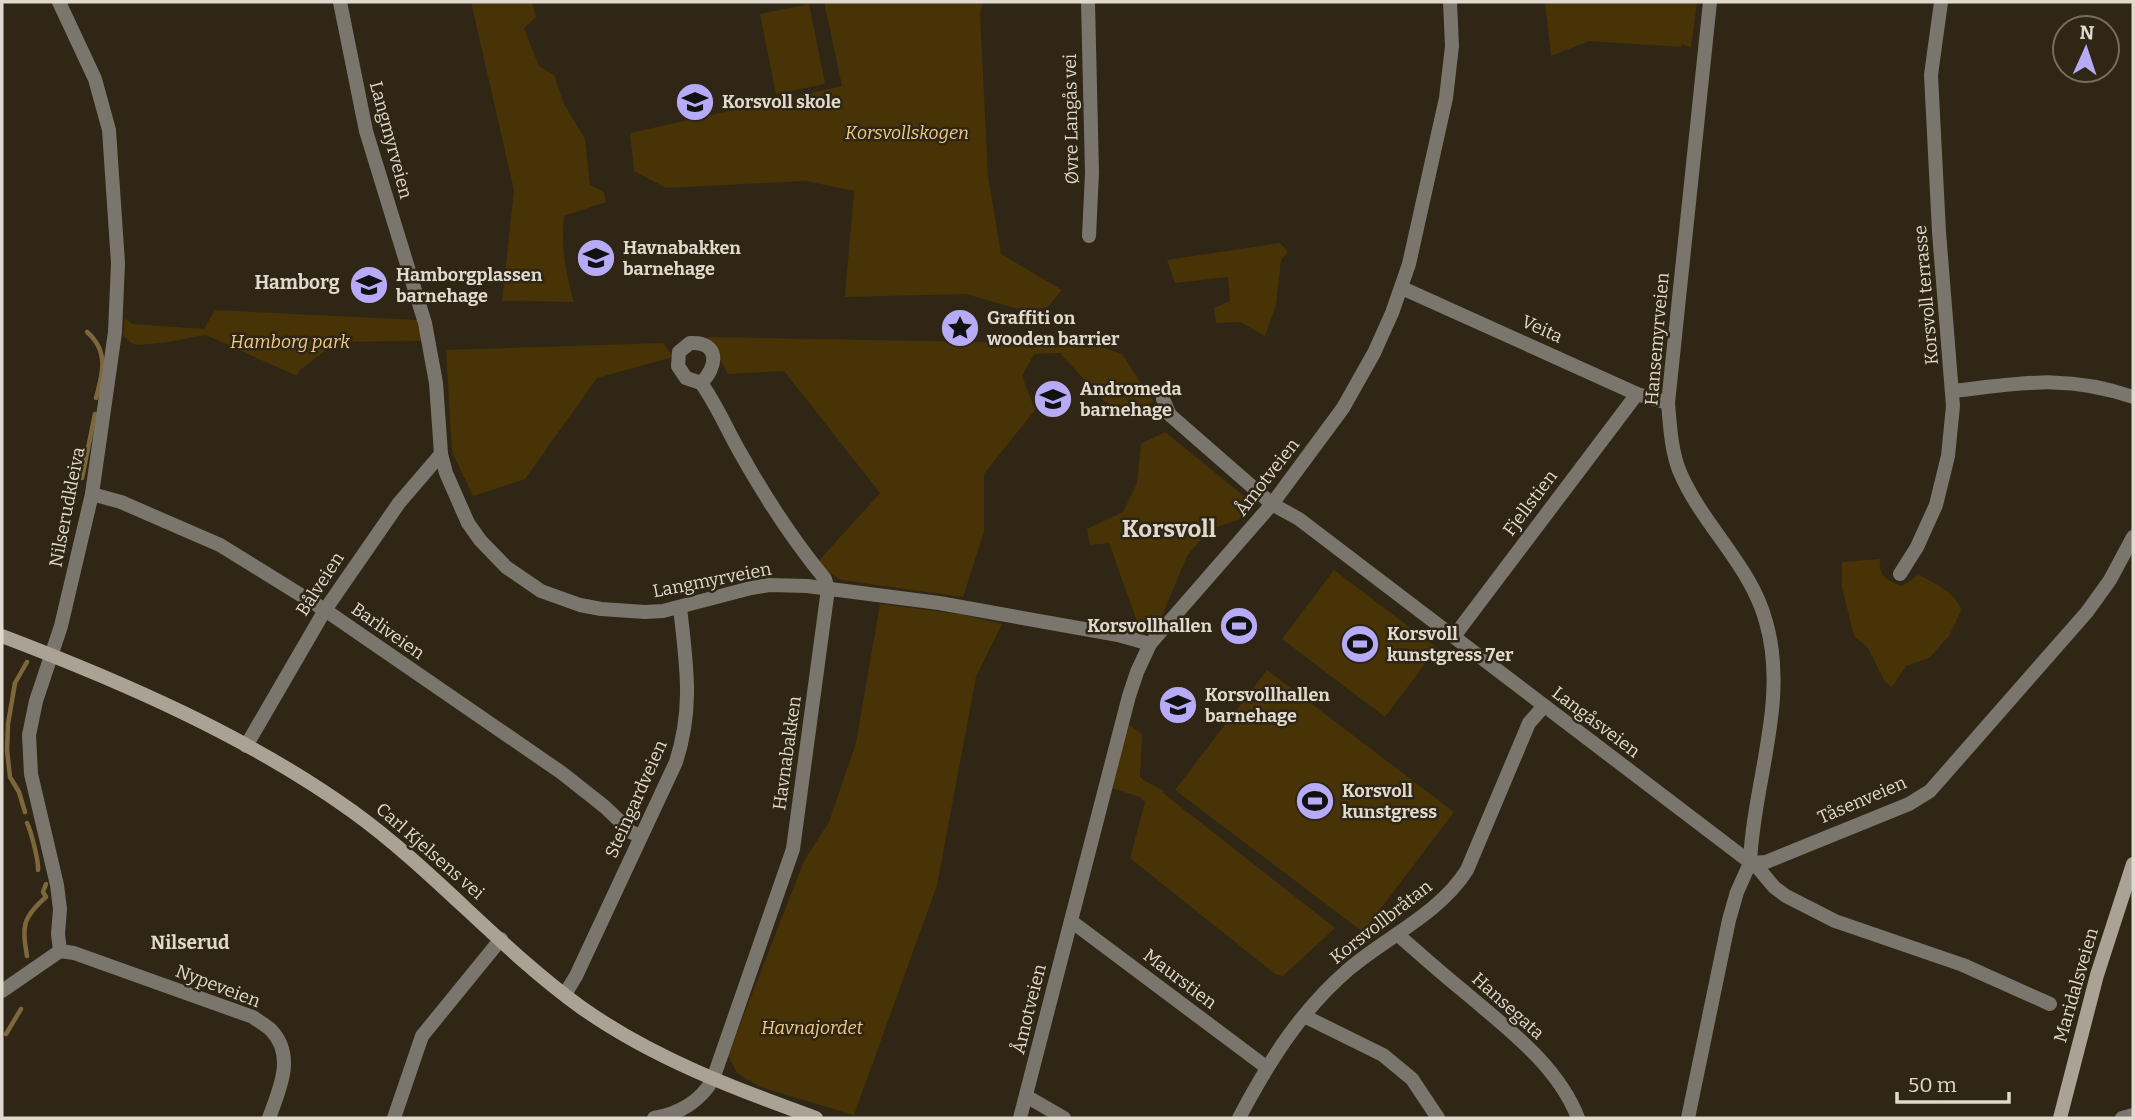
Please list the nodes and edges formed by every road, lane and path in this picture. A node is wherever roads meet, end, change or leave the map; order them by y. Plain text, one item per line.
1 (60, 2) edge
2 (340, 2) edge
3 (1088, 2) edge
4 (1450, 2) edge
5 (1710, 2) edge
6 (1941, 2) edge
7 (1089, 236) dead end
8 (1402, 288) junction
9 (701, 383) dead end
10 (1954, 391) junction
11 (1637, 394) junction
12 (2133, 397) edge
13 (1163, 399) dead end
14 (1668, 402) junction
15 (441, 454) junction
16 (92, 494) junction
17 (1272, 504) junction
18 (2133, 537) edge
19 (1900, 574) dead end
20 (828, 589) junction
21 (680, 607) junction
22 (325, 611) junction
23 (1455, 635) junction
24 (2, 636) edge
25 (1150, 644) junction
26 (51, 656) junction
27 (1544, 706) junction
28 (246, 746) junction
29 (640, 836) junction
30 (1749, 863) junction
31 (2133, 864) edge
32 (1071, 921) junction
33 (1397, 934) junction
34 (501, 939) junction
35 (60, 951) junction
36 (2, 991) edge
37 (565, 994) junction
38 (2050, 1003) dead end
39 (1304, 1016) junction
40 (1266, 1067) junction
41 (713, 1079) junction
42 (1026, 1096) junction
43 (2133, 1115) edge
44 (269, 1118) edge
45 (394, 1118) edge
46 (654, 1118) edge
47 (816, 1118) edge
48 (1020, 1118) edge
49 (1064, 1118) edge
50 (1239, 1118) edge
51 (1437, 1118) edge
52 (1578, 1118) edge
53 (1688, 1118) edge
54 (2060, 1118) edge
55 (2122, 1118) edge

1 - 16 street, Nilserudkleiva
2 - 15 street, Langmyrveien
3 - 7 street, Øvre Langås vei
4 - 8 street, Åmotveien
5 - 14 street, Hansemyrveien
6 - 10 street, Korsvoll terrasse
8 - 11 street, Veita
8 - 17 street, Åmotveien
9 - 20 street
10 - 12 street
10 - 19 street, Korsvoll terrasse
11 - 14 street, Veita
11 - 23 street, Fjellstien
13 - 17 street, Langåsveien
14 - 30 street, Hansemyrveien
15 - 21 street, Langmyrveien
15 - 22 street, Bålveien
16 - 22 street, Barliveien
16 - 26 street, Nilserudkleiva
17 - 23 street, Langåsveien
17 - 25 street, Åmotveien
18 - 30 street, Tåsenveien
20 - 21 street, Langmyrveien
20 - 25 street, Langmyrveien
20 - 41 street, Havnabakken
21 - 29 street, Steingardveien
22 - 28 street, Bålveien
22 - 29 street, Barliveien
23 - 27 street, Langåsveien
24 - 26 main road, Carl Kjelsens vei
25 - 32 street, Åmotveien
26 - 28 main road, Carl Kjelsens vei
26 - 35 street, Nilserudkleiva
27 - 30 street, Langåsveien
27 - 33 street, Korsvollbråtan
28 - 34 main road, Carl Kjelsens vei
29 - 37 street, Steingardveien
30 - 38 street, Langåsveien
30 - 53 street
31 - 54 main road, Maridalsveien
32 - 40 street, Maurstien
32 - 42 street, Åmotveien
33 - 39 street, Korsvollbråtan
33 - 52 street, Hansegata
34 - 37 main road, Carl Kjelsens vei
34 - 45 street
35 - 36 street
35 - 44 street, Nypeveien
37 - 41 main road, Carl Kjelsens vei
39 - 40 street, Korsvollbråtan
39 - 51 street
40 - 50 street, Korsvollbråtan
41 - 46 street, Havnabakken
41 - 47 main road, Carl Kjelsens vei
42 - 48 street, Åmotveien
42 - 49 street
43 - 55 street

